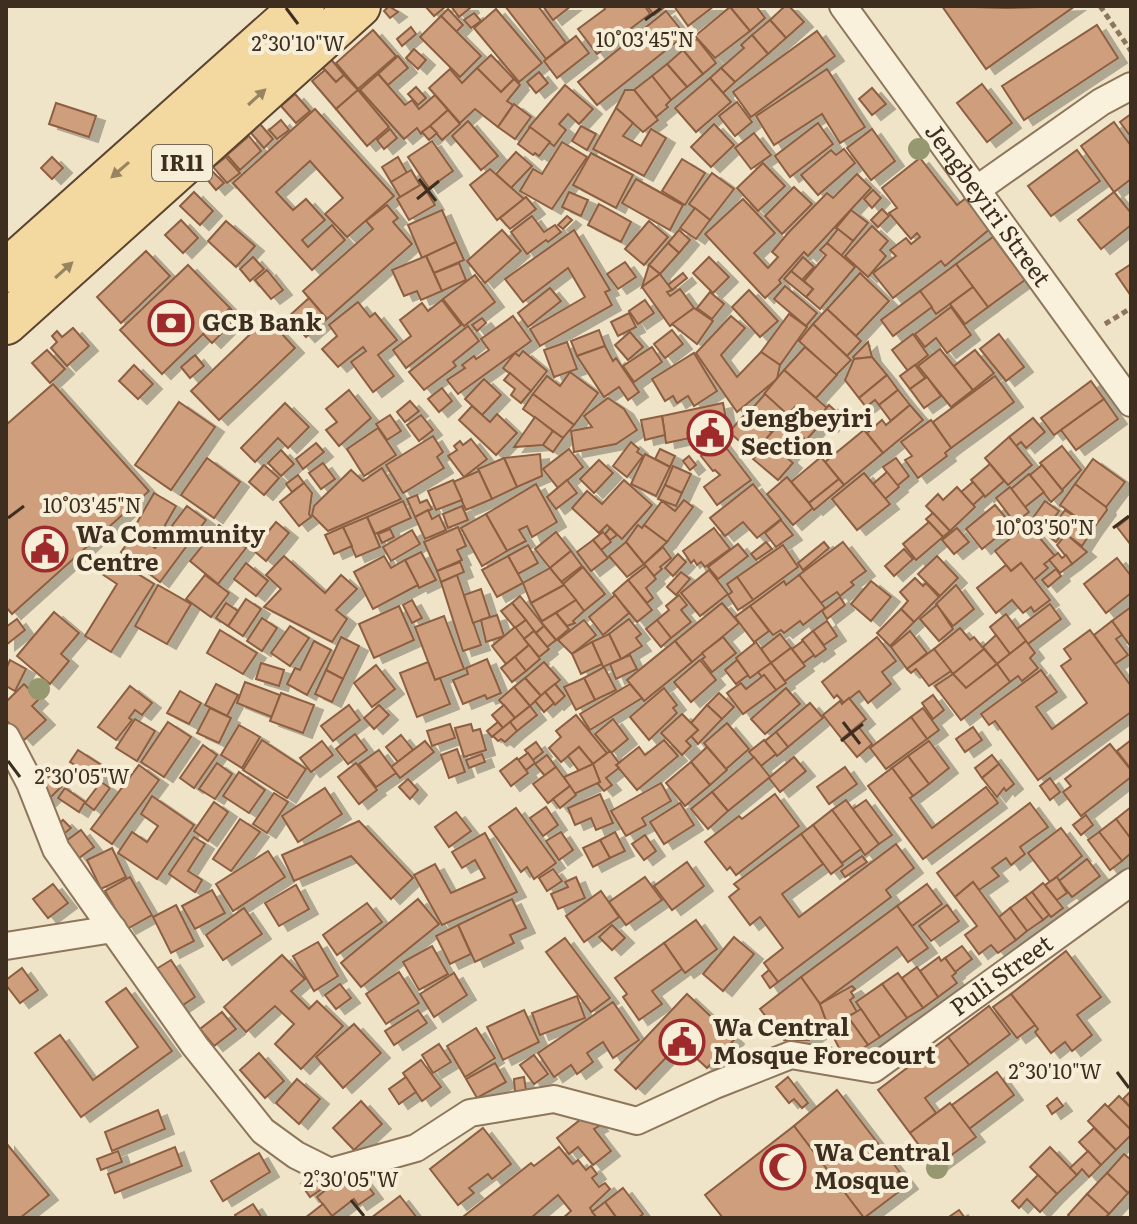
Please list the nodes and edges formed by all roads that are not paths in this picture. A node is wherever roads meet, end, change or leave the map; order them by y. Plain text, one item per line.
1 (303, 6) edge
2 (359, 6) edge
3 (843, 6) edge
4 (1131, 86) edge
5 (976, 190) junction
6 (6, 271) edge
7 (6, 323) edge
8 (1131, 403) edge
9 (6, 737) edge
10 (1131, 882) edge
11 (113, 929) junction
12 (6, 946) edge

1 -> 6 main road, IR11
7 -> 2 main road, IR11
3 - 5 street, Jengbeyiri Street
4 - 5 street
5 - 8 street, Jengbeyiri Street
9 - 11 street
10 - 11 street, Puli Street
11 - 12 street

